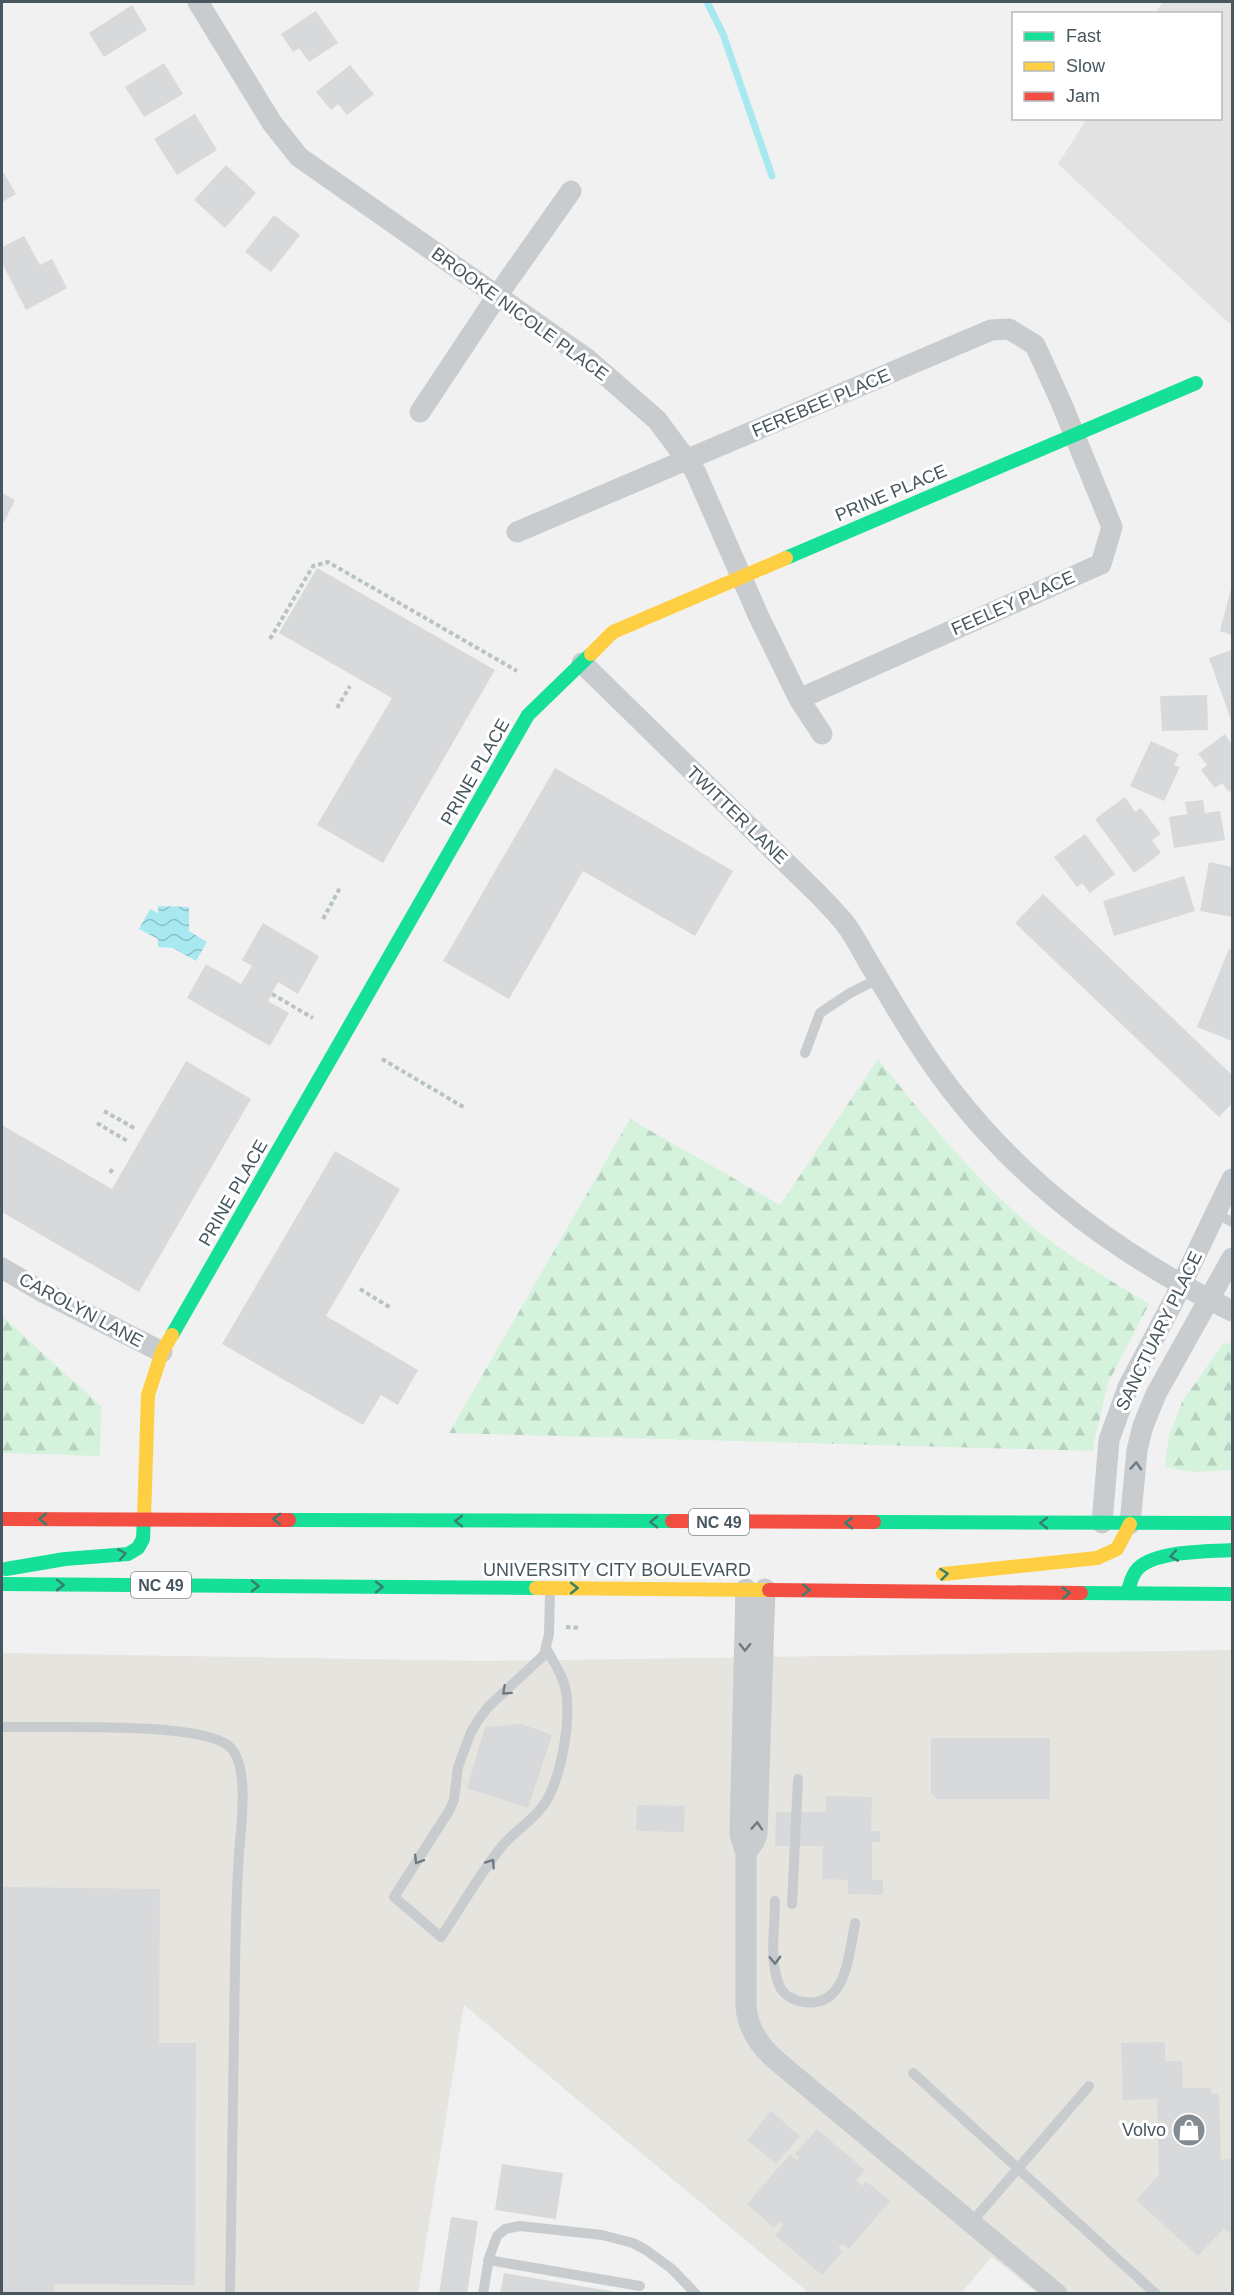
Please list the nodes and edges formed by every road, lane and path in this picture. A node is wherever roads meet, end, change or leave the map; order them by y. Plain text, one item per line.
1 (198, 2) edge
2 (572, 191) dead end
3 (497, 296) junction
4 (1196, 383) dead end
5 (420, 412) dead end
6 (1074, 434) junction
7 (687, 460) junction
8 (517, 532) dead end
9 (742, 576) junction
10 (270, 639) dead end
11 (582, 663) junction
12 (517, 672) dead end
13 (350, 686) dead end
14 (799, 699) junction
15 (337, 708) dead end
16 (822, 734) dead end
17 (341, 886) dead end
18 (323, 919) dead end
19 (878, 979) junction
20 (272, 994) dead end
21 (313, 1018) dead end
22 (805, 1053) dead end
23 (382, 1059) dead end
24 (465, 1108) dead end
25 (104, 1111) dead end
26 (97, 1124) dead end
27 (136, 1129) dead end
28 (129, 1142) dead end
29 (113, 1168) dead end
30 (110, 1173) dead end
31 (1233, 1179) edge
32 (1224, 1218) edge
33 (1233, 1258) edge
34 (2, 1268) edge
35 (1182, 1285) junction
36 (360, 1289) dead end
37 (1208, 1299) junction
38 (391, 1308) dead end
39 (1233, 1311) edge
40 (162, 1352) junction
41 (144, 1518) junction
42 (2, 1519) edge
43 (1233, 1522) edge
44 (1102, 1523) junction
45 (1131, 1524) junction
46 (1233, 1550) edge
47 (2, 1570) edge
48 (2, 1584) edge
49 (550, 1588) junction
50 (756, 1589) junction
51 (846, 1592) junction
52 (1127, 1593) junction
53 (1233, 1594) edge
54 (547, 1650) junction
55 (2, 1727) edge
56 (798, 1779) dead end
57 (775, 1901) dead end
58 (792, 1904) dead end
59 (855, 1923) dead end
60 (913, 2073) dead end
61 (1089, 2086) dead end
62 (1018, 2168) junction
63 (971, 2223) junction
64 (488, 2260) junction
65 (640, 2286) dead end
66 (230, 2294) edge
67 (483, 2294) edge
68 (696, 2294) edge
69 (1057, 2294) edge
70 (1156, 2294) edge

1 - 3 street, BROOKE NICOLE PLACE
2 - 3 street
3 - 5 street
3 - 7 street, BROOKE NICOLE PLACE
4 - 6 main road, PRINE PLACE
6 - 7 street, FEREBEE PLACE
6 - 9 main road, PRINE PLACE
6 - 14 street, FEELEY PLACE
7 - 8 street, FEREBEE PLACE
7 - 9 street, BROOKE NICOLE PLACE
9 - 11 main road, PRINE PLACE
9 - 14 street, BROOKE NICOLE PLACE
10 - 12 path
11 - 19 street, TWITTER LANE
11 - 40 main road, PRINE PLACE
13 - 15 path
14 - 16 street, BROOKE NICOLE PLACE
17 - 18 path
19 - 22 lane
19 - 35 street, TWITTER LANE
20 - 21 path
23 - 24 path
25 - 27 path
26 - 28 path
29 - 30 path
31 - 32 street, SANCTUARY PLACE
32 - 35 street, SANCTUARY PLACE
33 - 37 street, SANCTUARY PLACE
34 - 40 street, CAROLYN LANE
35 - 37 street
35 - 44 street, SANCTUARY PLACE
36 - 38 path
37 - 39 street
45 -> 37 street, SANCTUARY PLACE
40 - 41 main road, PRINE PLACE
41 -> 42 main road, NC 49
44 -> 41 main road, NC 49
47 -> 41 main road, PRINE PLACE
43 - 45 main road, NC 49
44 - 45 main road, NC 49
51 -> 45 main road
46 -> 52 main road
48 -> 49 main road, UNIVERSITY CITY BOULEVARD / NC 49
49 -> 50 main road, UNIVERSITY CITY BOULEVARD / NC 49
49 - 54 lane
50 -> 51 main road, UNIVERSITY CITY BOULEVARD / NC 49
50 - 63 street
51 -> 52 main road, UNIVERSITY CITY BOULEVARD / NC 49
52 - 53 main road, UNIVERSITY CITY BOULEVARD / NC 49
54 -> 54 lane
55 - 66 lane
56 - 58 lane
57 -> 59 lane
60 - 62 lane
61 - 62 lane
62 - 63 lane
62 - 70 lane
63 - 69 street
64 - 65 lane
64 - 67 lane
64 - 68 lane

